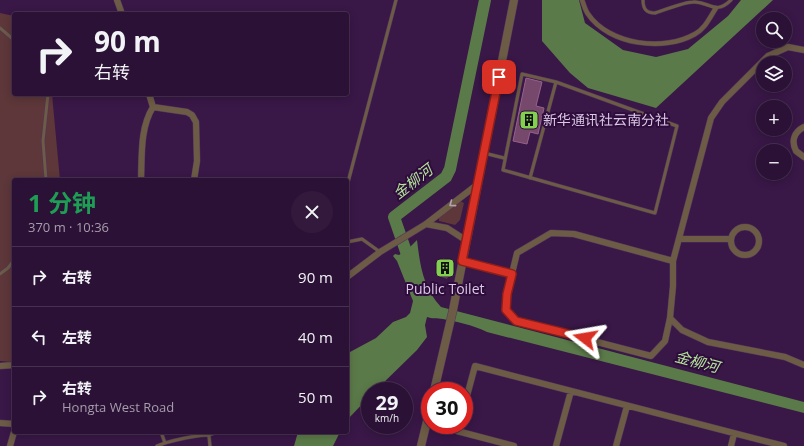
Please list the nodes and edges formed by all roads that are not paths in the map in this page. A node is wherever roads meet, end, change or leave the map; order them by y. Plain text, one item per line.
1 (117, 0) edge
2 (396, 0) edge
3 (514, 0) edge
4 (582, 0) edge
5 (643, 0) edge
6 (731, 0) edge
7 (716, 8) junction
8 (121, 12) edge
9 (0, 28) edge
10 (12, 38) edge
11 (804, 50) edge
12 (556, 82) junction
13 (48, 96) edge
14 (150, 96) edge
15 (153, 107) junction
16 (804, 127) edge
17 (484, 153) junction
18 (804, 157) edge
19 (504, 158) junction
20 (46, 178) edge
21 (141, 178) edge
22 (194, 178) edge
23 (349, 178) edge
24 (530, 178) junction
25 (478, 184) junction
26 (426, 224) junction
27 (678, 239) junction
28 (731, 239) junction
29 (467, 241) junction
30 (349, 242) edge
31 (380, 252) junction
32 (462, 261) junction
33 (673, 261) junction
34 (12, 263) edge
35 (0, 274) edge
36 (512, 274) junction
37 (349, 275) edge
38 (670, 318) junction
39 (12, 365) edge
40 (804, 365) edge
41 (0, 366) edge
42 (436, 382) edge
43 (471, 382) edge
44 (571, 391) junction
45 (627, 406) junction
46 (0, 423) edge
47 (12, 424) edge
48 (13, 434) edge
49 (163, 434) edge
50 (212, 434) edge
51 (424, 434) edge
52 (469, 434) edge
53 (734, 434) junction
54 (209, 436) junction
55 (165, 443) junction
56 (10, 446) edge
57 (157, 446) edge
58 (210, 446) edge
59 (421, 446) edge
60 (514, 446) edge
61 (556, 446) edge
62 (616, 446) edge
63 (731, 446) edge
64 (784, 446) edge

1 - 8 street
2 - 23 lane
3 - 17 street
4 - 7 street
5 - 7 lane
6 - 7 lane
9 - 10 lane
11 - 27 street
12 - 19 lane
12 - 24 lane
12 - 24 lane
13 - 20 lane
14 - 15 street
15 - 21 street
15 - 22 street
16 - 18 street
17 - 19 lane
17 - 25 street
19 - 24 lane
25 -> 26 street
25 - 29 street
26 - 29 street
26 - 31 street
27 - 28 street
27 - 33 street
28 - 28 street
29 - 32 street
30 - 31 lane
31 - 37 street
32 - 36 street
32 - 42 street
33 - 36 street
33 - 38 street
34 - 35 lane
36 - 38 street
38 - 40 street
39 - 41 street
43 - 44 street
44 - 45 street
44 - 61 street
45 - 53 street
45 - 62 street
46 - 47 street
48 - 56 street
49 - 55 lane
50 - 54 lane
51 - 59 street
52 - 60 street
53 - 63 street
53 - 64 street
54 - 55 lane
54 - 58 lane
55 - 57 lane

